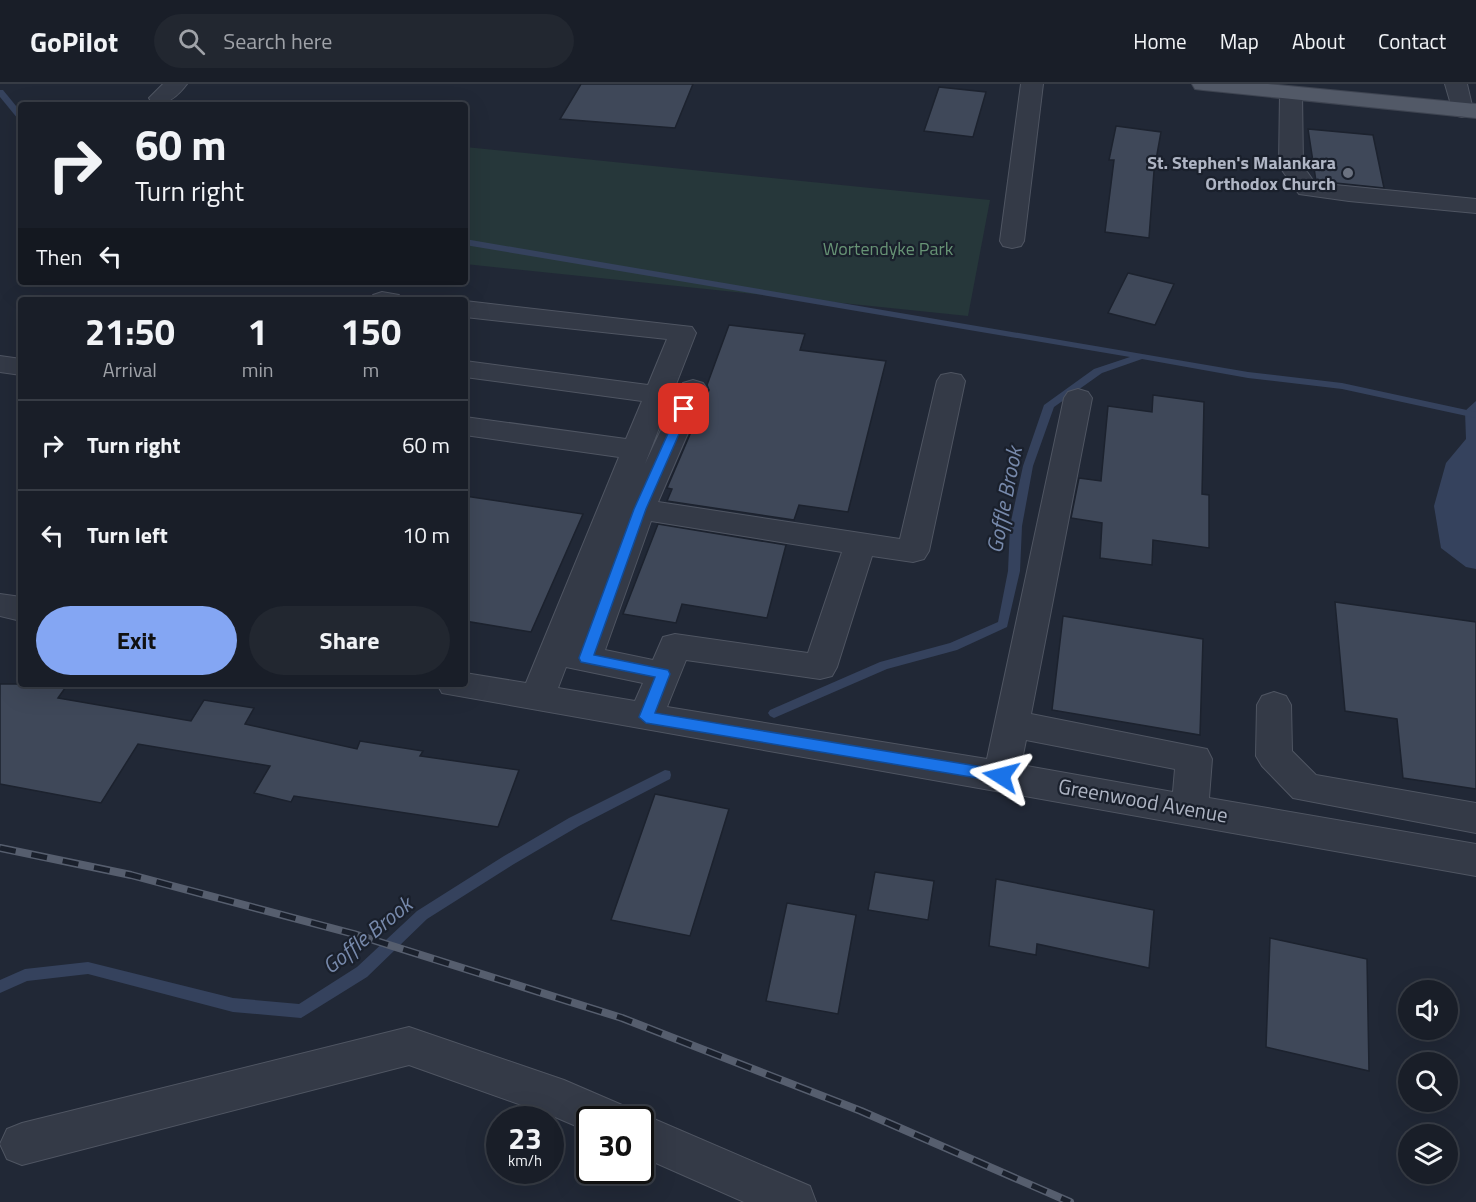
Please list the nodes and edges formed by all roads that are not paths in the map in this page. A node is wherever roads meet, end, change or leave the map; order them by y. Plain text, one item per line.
1 (1032, 84) edge
2 (1203, 84) edge
3 (1456, 84) edge
4 (1291, 93) junction
5 (1469, 110) edge
6 (1476, 206) edge
7 (1012, 241) dead end
8 (468, 309) edge
9 (0, 364) edge
10 (18, 367) edge
11 (468, 369) edge
12 (951, 381) dead end
13 (693, 389) dead end
14 (658, 395) junction
15 (1078, 398) dead end
16 (468, 426) edge
17 (636, 450) junction
18 (640, 509) junction
19 (860, 544) junction
20 (0, 606) edge
21 (18, 609) edge
22 (570, 656) junction
23 (663, 674) junction
24 (468, 686) edge
25 (537, 698) junction
26 (1274, 705) dead end
27 (646, 717) junction
28 (1012, 724) junction
29 (1001, 776) junction
30 (1401, 805) junction
31 (1190, 810) junction
32 (1476, 818) edge
33 (1407, 848) junction
34 (1476, 861) edge
35 (578, 1106) edge
36 (654, 1140) edge
37 (22, 1144) dead end
38 (794, 1202) edge

1 - 7 street
2 - 4 main road
3 - 5 street
4 - 5 main road
4 - 6 street
8 - 14 street
9 - 10 street
11 - 14 street
12 - 19 street
13 - 18 street
14 - 17 street
15 - 28 street
16 - 17 street
17 - 22 street
18 - 19 street
18 - 22 street
19 - 23 street
20 - 21 street
22 - 23 street
22 - 25 street
23 - 27 street
24 - 25 street, Greenwood Avenue
25 - 27 street, Greenwood Avenue
26 - 30 street
27 - 29 street, Greenwood Avenue
28 - 29 street
28 - 31 street
29 - 31 street, Greenwood Avenue
30 - 32 street
30 - 33 street
31 - 33 street, Greenwood Avenue
33 - 34 street, Greenwood Avenue
35 - 37 street
36 - 38 street

